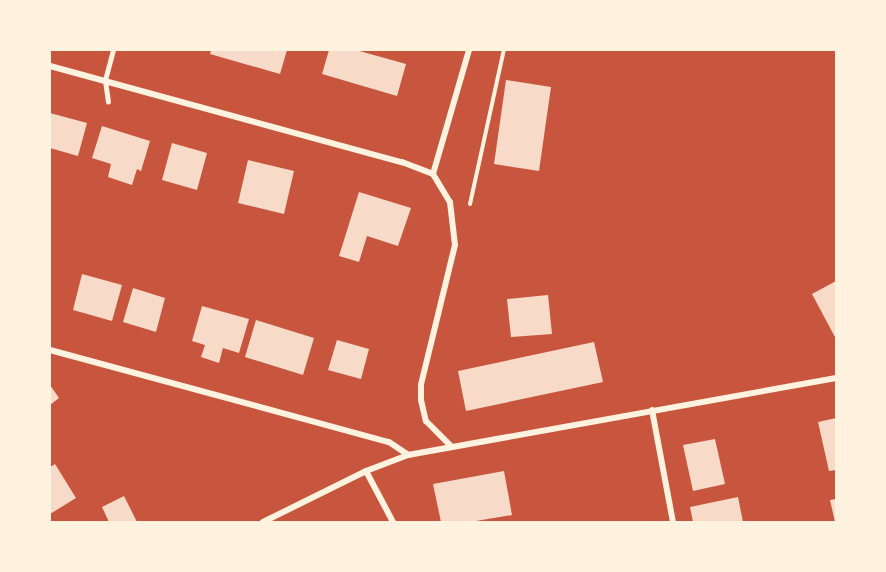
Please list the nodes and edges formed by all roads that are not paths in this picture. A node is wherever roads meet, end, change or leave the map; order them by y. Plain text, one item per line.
1 (113, 50) edge
2 (469, 50) edge
3 (50, 66) edge
4 (105, 80) junction
5 (108, 102) dead end
6 (434, 174) junction
7 (50, 350) edge
8 (837, 378) edge
9 (652, 410) junction
10 (450, 445) junction
11 (408, 455) junction
12 (366, 471) junction
13 (263, 522) edge
14 (393, 522) edge
15 (673, 522) edge

1 - 4 lane
2 - 6 street
3 - 4 street
4 - 5 lane
4 - 6 street
6 - 10 street
7 - 11 street
8 - 9 street
9 - 10 street
9 - 15 street
10 - 11 street
11 - 12 street
12 - 13 street
12 - 14 street

